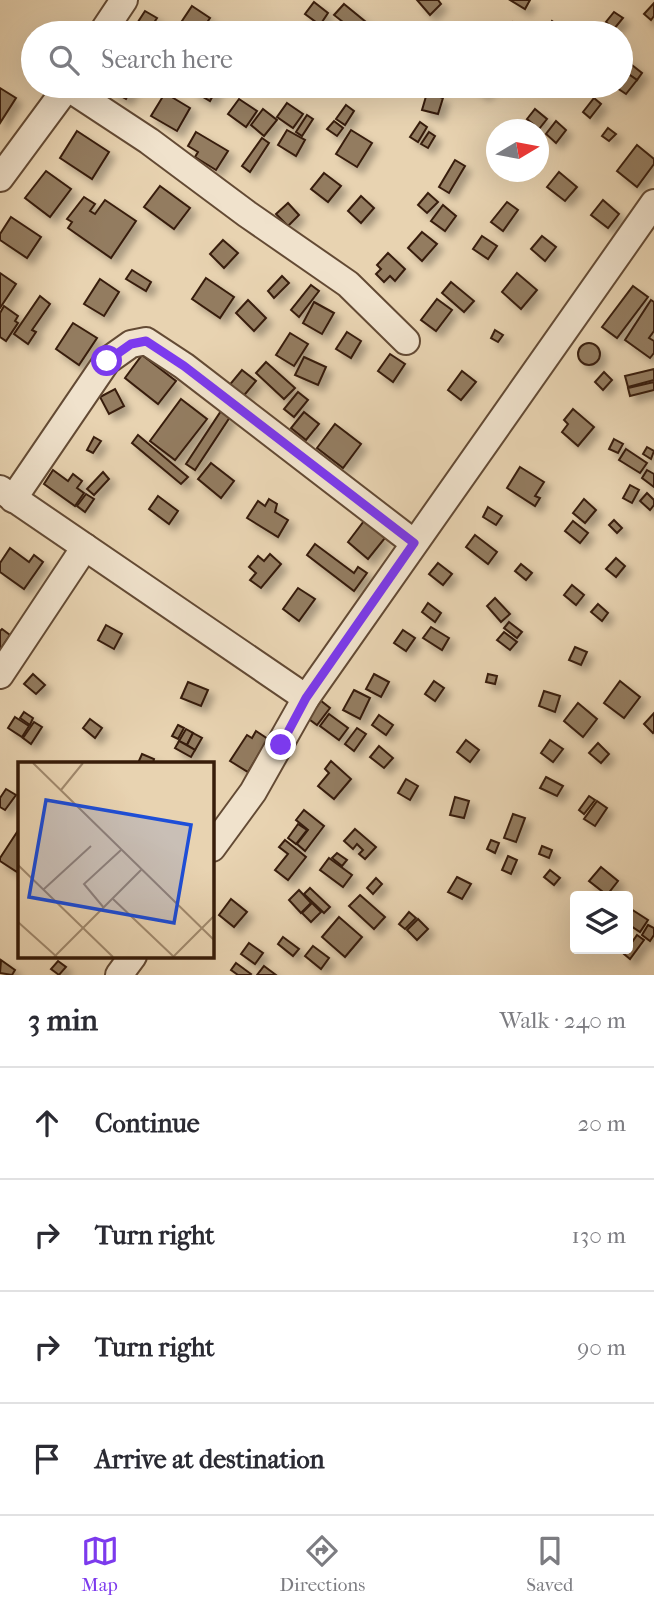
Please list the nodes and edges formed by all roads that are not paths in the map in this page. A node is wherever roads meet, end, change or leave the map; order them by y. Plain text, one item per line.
1 (124, 0) edge
2 (110, 21) edge
3 (58, 98) edge
4 (85, 98) edge
5 (0, 178) edge
6 (654, 203) edge
7 (406, 341) dead end
8 (7, 494) edge
9 (414, 543) junction
10 (85, 547) junction
11 (0, 676) edge
12 (306, 698) junction
13 (214, 845) edge
14 (132, 958) edge
15 (119, 975) edge

1 - 2 street
3 - 5 street
4 - 7 street
6 - 9 street
8 - 9 street
8 - 10 street
9 - 12 street
10 - 11 street
10 - 12 street
12 - 13 street
14 - 15 street

